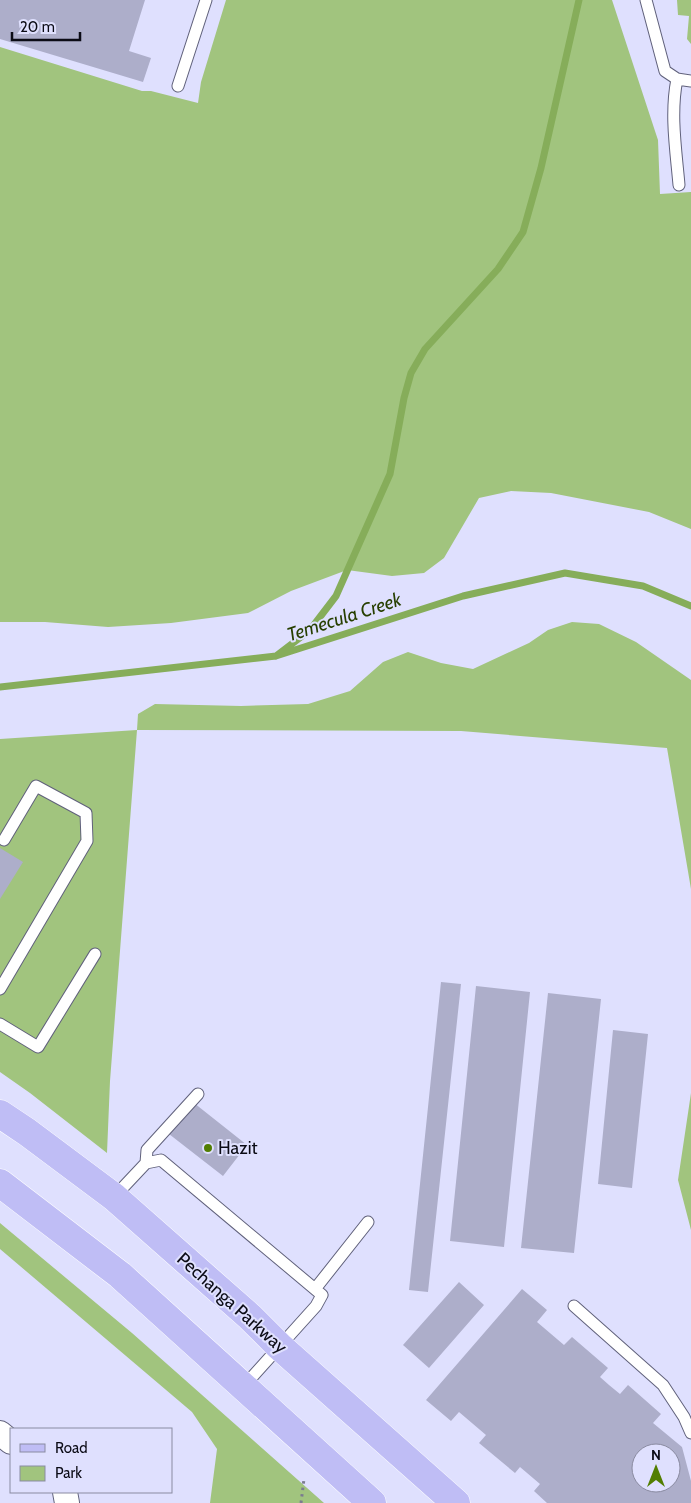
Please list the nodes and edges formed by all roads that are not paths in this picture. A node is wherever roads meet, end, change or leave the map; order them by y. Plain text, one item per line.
1 (206, 0) edge
2 (646, 0) edge
3 (677, 80) junction
4 (691, 81) edge
5 (178, 86) dead end
6 (679, 185) dead end
7 (4, 840) dead end
8 (95, 954) dead end
9 (0, 989) edge
10 (0, 1024) edge
11 (198, 1094) dead end
12 (0, 1114) edge
13 (146, 1164) junction
14 (0, 1183) edge
15 (114, 1197) junction
16 (368, 1222) dead end
17 (315, 1289) junction
18 (574, 1306) dead end
19 (279, 1346) junction
20 (244, 1386) junction
21 (691, 1433) edge
22 (372, 1503) edge
23 (456, 1503) edge

1 - 5 lane
2 - 3 lane
3 - 4 lane
3 - 6 lane
7 - 9 lane
8 - 10 lane
11 - 13 lane
12 - 15 main road, Pechanga Parkway
13 - 15 lane
13 - 17 lane
14 - 20 main road
15 - 19 main road, Pechanga Parkway
16 - 17 lane
17 - 19 lane
18 - 21 lane
19 - 20 lane
19 - 23 main road, Pechanga Parkway
20 - 22 main road

